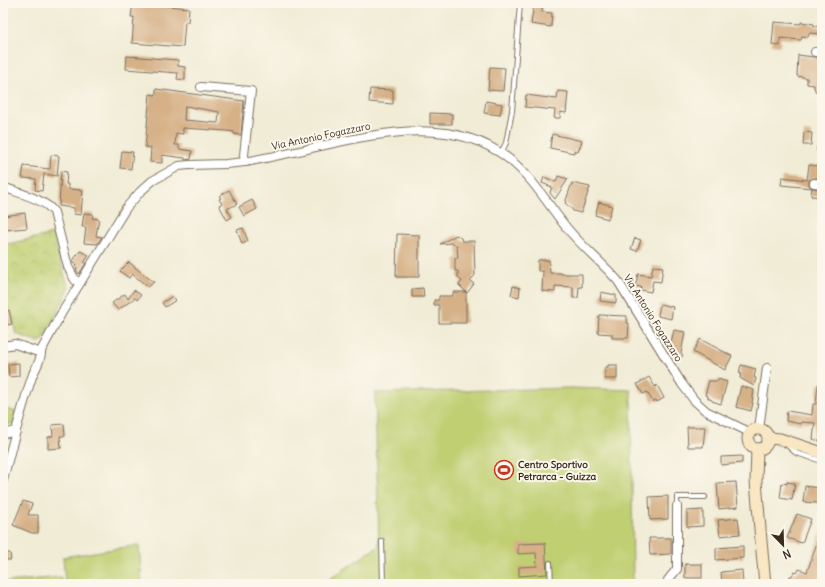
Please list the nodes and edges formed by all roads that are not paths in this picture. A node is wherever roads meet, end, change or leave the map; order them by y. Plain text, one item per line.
1 (520, 3) edge
2 (201, 86) dead end
3 (501, 153) junction
4 (245, 162) junction
5 (3, 187) edge
6 (80, 283) junction
7 (3, 346) edge
8 (40, 351) junction
9 (767, 368) dead end
10 (16, 431) junction
11 (755, 431) junction
12 (3, 434) edge
13 (768, 438) junction
14 (780, 439) junction
15 (757, 449) junction
16 (822, 453) edge
17 (822, 461) edge
18 (3, 480) edge
19 (705, 497) dead end
20 (677, 506) joint
21 (382, 541) dead end
22 (550, 563) dead end
23 (612, 583) dead end
24 (383, 584) edge
25 (551, 584) edge
26 (588, 584) edge
27 (668, 584) edge
28 (766, 584) edge

1 - 3 lane
2 - 4 street
3 - 4 street, Via Antonio Fogazzaro
3 - 11 street, Via Antonio Fogazzaro
4 - 6 street, Via Antonio Fogazzaro
5 - 6 street
6 - 8 street, Via Antonio Fogazzaro
7 - 8 street
8 - 10 street, Via Antonio Fogazzaro
9 - 11 street
10 - 12 street
10 - 18 street, Via Antonio Fogazzaro
11 - 13 street
11 - 15 street
13 - 14 street
13 - 15 street
14 - 16 street
14 - 17 lane
15 - 28 street
19 - 20 lane
20 - 27 street
21 - 24 lane
22 - 25 lane
23 - 26 lane

